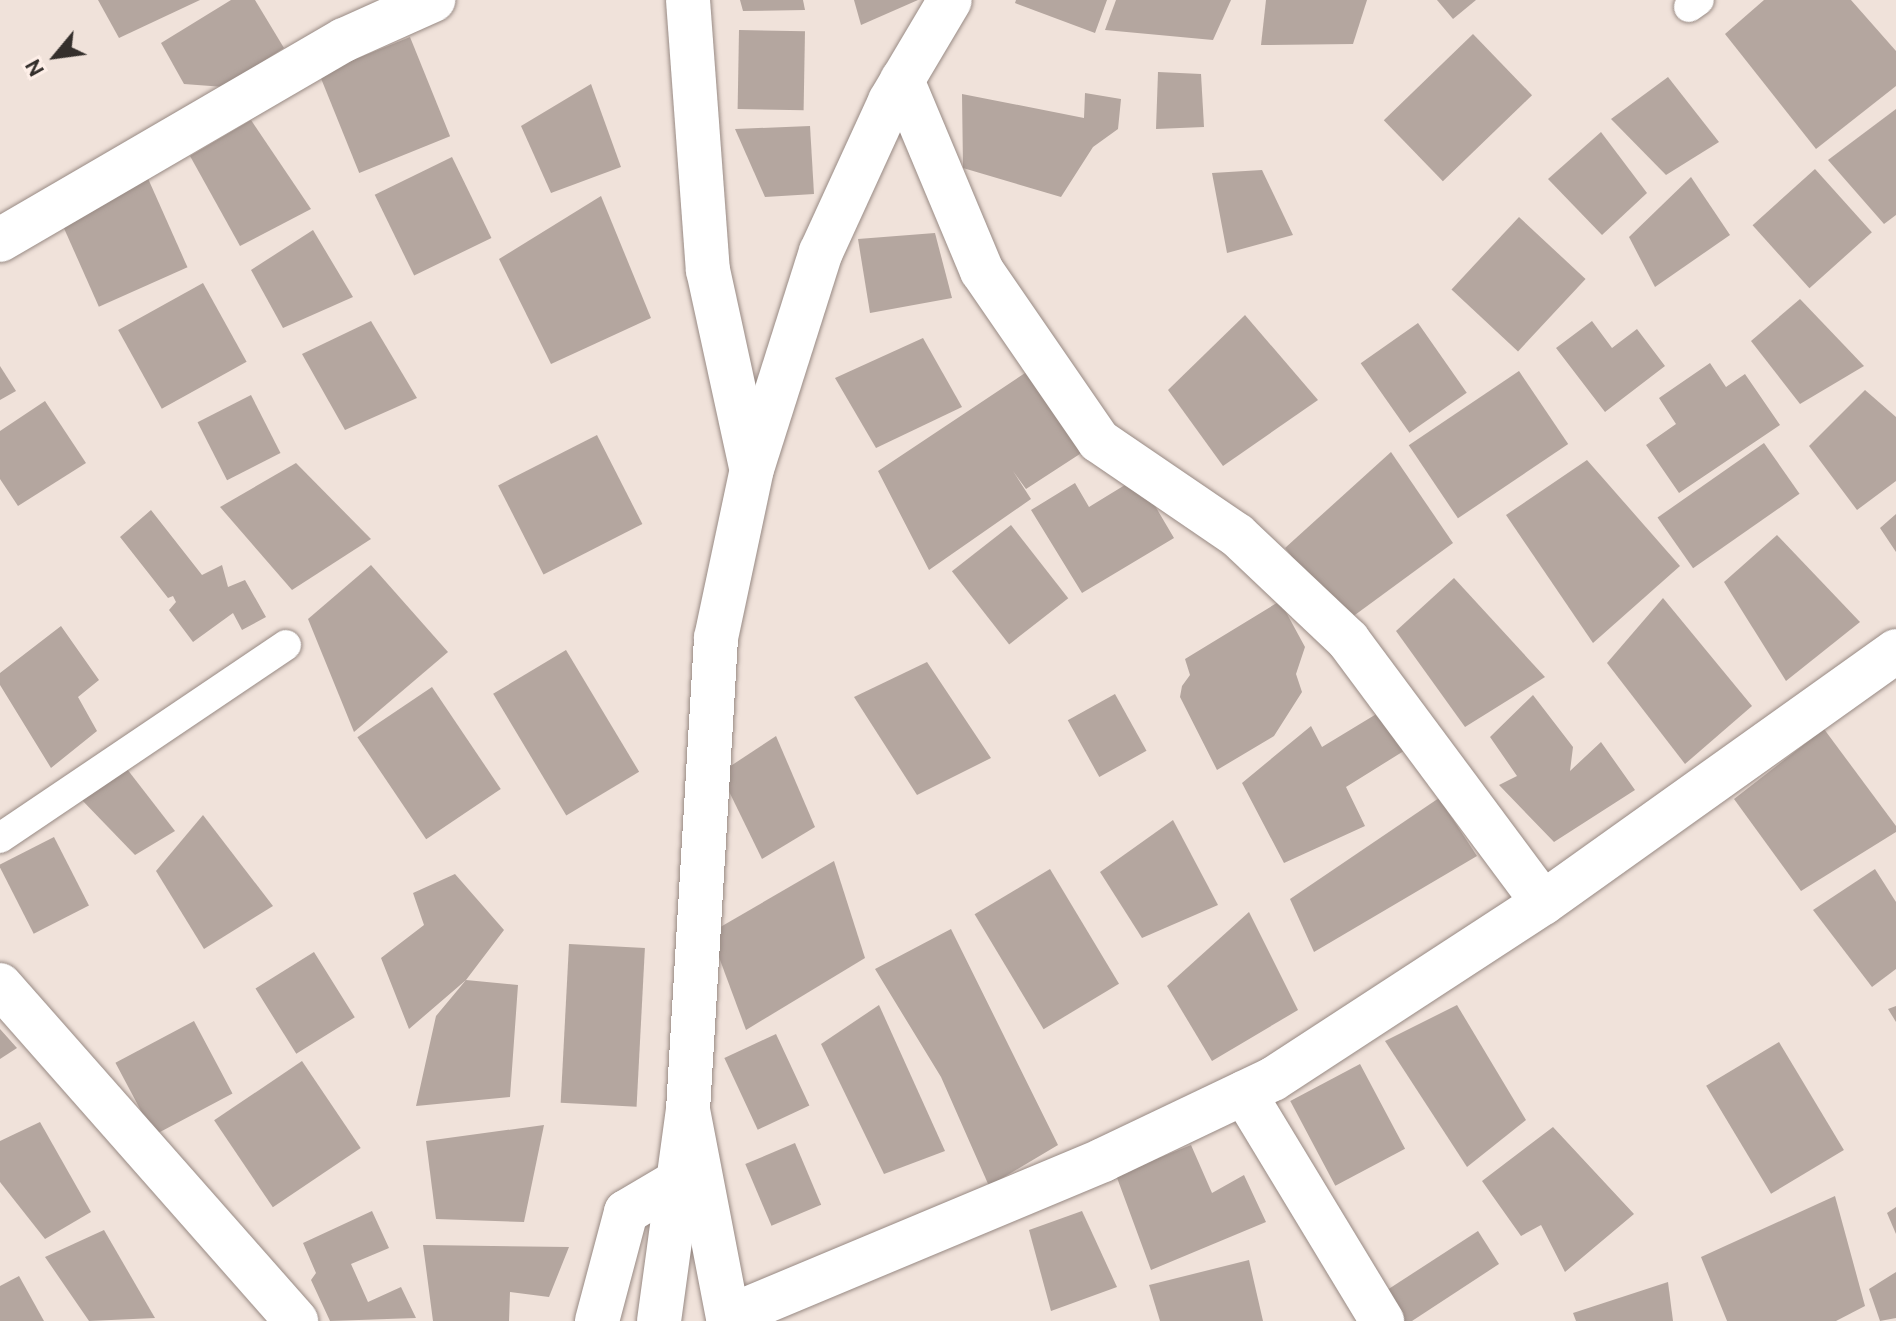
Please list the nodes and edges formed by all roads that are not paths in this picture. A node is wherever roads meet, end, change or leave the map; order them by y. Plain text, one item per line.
1 (433, 0) edge
2 (688, 0) edge
3 (950, 0) edge
4 (902, 80) junction
5 (0, 240) edge
6 (752, 469) junction
7 (286, 645) dead end
8 (1896, 651) edge
9 (0, 838) edge
10 (1543, 903) junction
11 (0, 985) edge
12 (1244, 1093) junction
13 (688, 1110) junction
14 (680, 1180) junction
15 (296, 1321) edge
16 (597, 1321) edge
17 (659, 1321) edge
18 (1382, 1321) edge

1 - 5 street
2 - 6 street
3 - 4 street
4 - 6 street
4 - 10 street
6 - 13 street
7 - 9 lane
8 - 10 street
10 - 12 street
11 - 15 street
12 - 13 street
12 - 18 street
13 - 14 street
14 - 16 street
14 - 17 street

